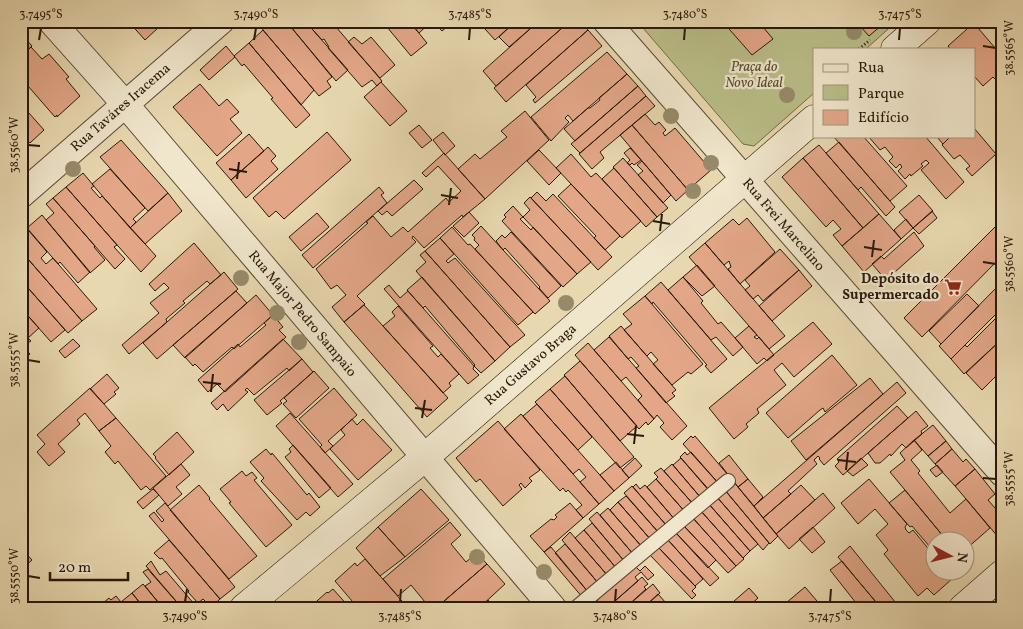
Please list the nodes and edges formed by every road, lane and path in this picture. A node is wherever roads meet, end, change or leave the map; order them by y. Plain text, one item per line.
1 (51, 21) edge
2 (221, 21) edge
3 (606, 21) edge
4 (927, 21) edge
5 (896, 48) edge
6 (125, 104) junction
7 (813, 120) edge
8 (744, 180) junction
9 (21, 195) edge
10 (424, 458) junction
11 (1002, 473) edge
12 (728, 482) dead end
13 (1002, 574) edge
14 (244, 608) edge
15 (553, 608) edge
16 (576, 608) edge
17 (963, 608) edge

1 - 6 street, Rua Major Pedro Sampaio
2 - 6 street, Rua Taváres Iracema
3 - 8 street, Rua Frei Marcelino
4 - 5 street
6 - 9 street, Rua Taváres Iracema
6 - 10 street, Rua Major Pedro Sampaio
7 - 8 street, Rua Gustavo Braga
8 - 10 street, Rua Gustavo Braga
8 - 11 street, Rua Frei Marcelino
10 - 14 street, Rua Gustavo Braga
10 - 15 street, Rua Major Pedro Sampaio
12 - 16 lane
13 - 17 street

